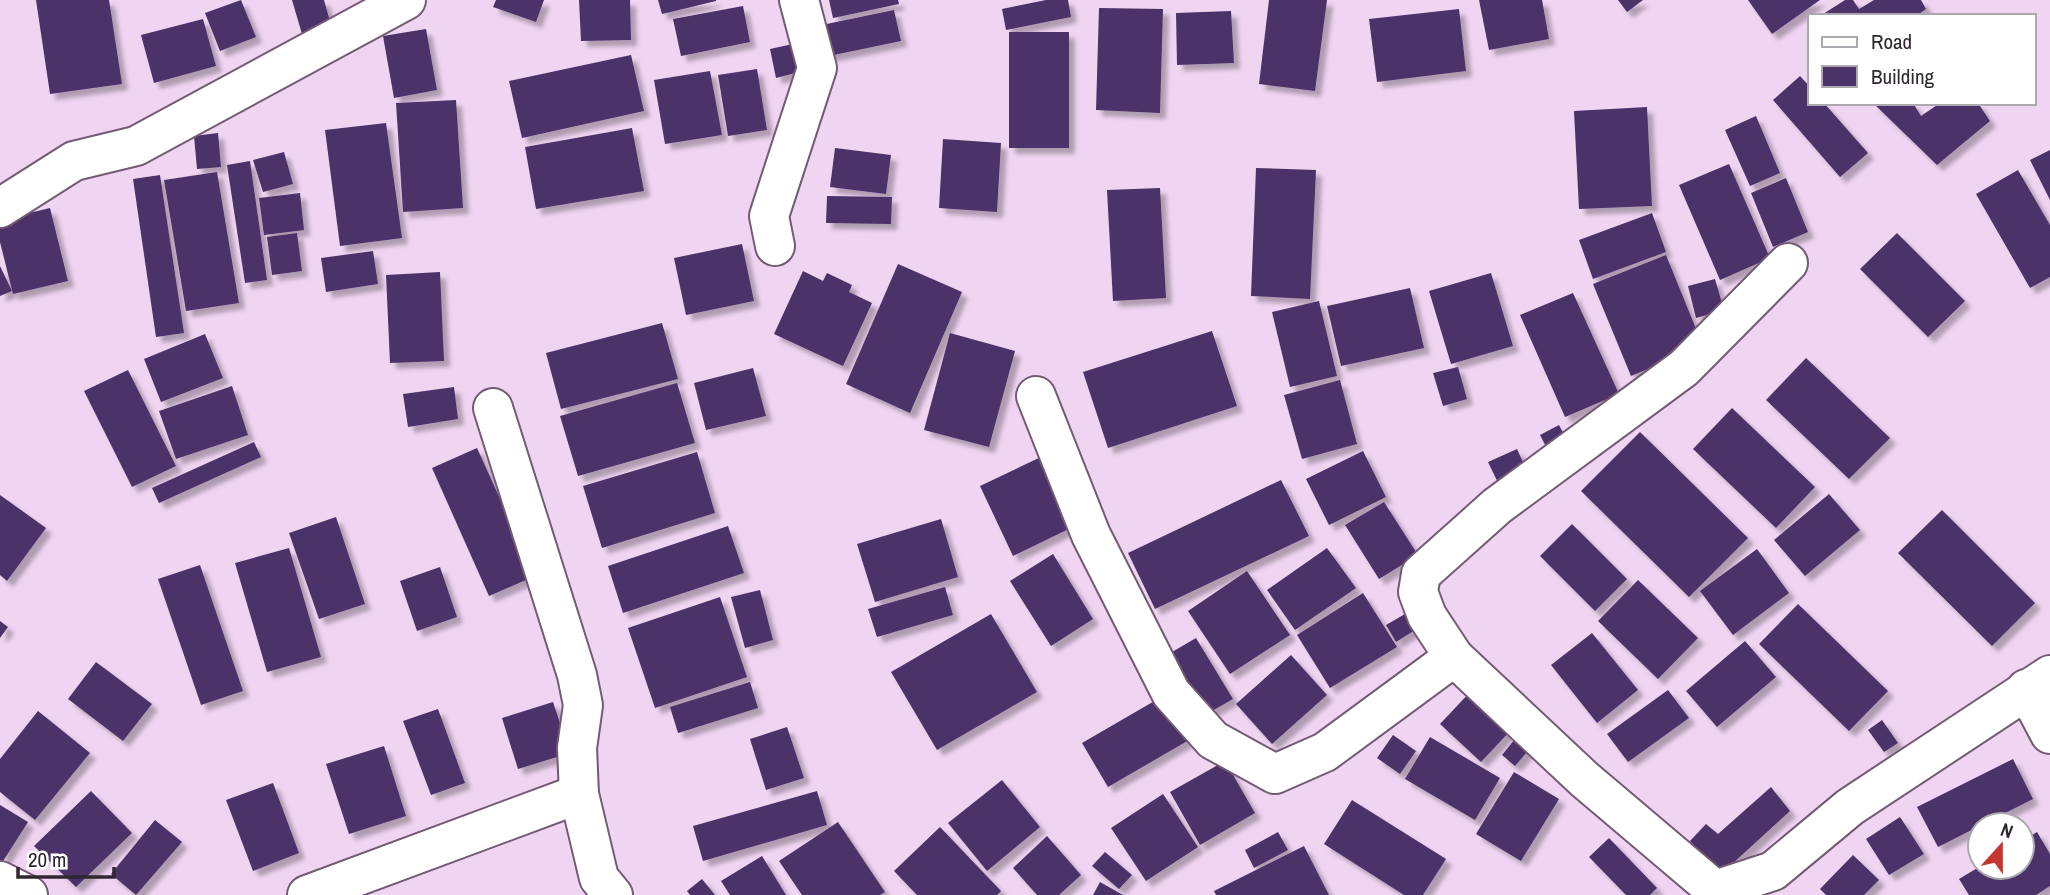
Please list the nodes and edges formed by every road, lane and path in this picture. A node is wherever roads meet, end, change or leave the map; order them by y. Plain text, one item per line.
1 (405, 0) edge
2 (799, 0) edge
3 (355, 11) edge
4 (0, 208) edge
5 (775, 246) dead end
6 (1788, 263) dead end
7 (1035, 396) dead end
8 (493, 408) dead end
9 (1454, 657) junction
10 (2038, 682) edge
11 (2050, 734) edge
12 (579, 794) junction
13 (0, 881) edge
14 (1778, 883) edge
15 (1713, 892) edge
16 (28, 895) edge
17 (307, 895) edge
18 (613, 895) edge

1 - 3 street
2 - 5 street
3 - 4 street
6 - 9 street
7 - 9 street
8 - 12 street
9 - 15 street
10 - 11 street
10 - 14 street
12 - 17 street
12 - 18 street
13 - 16 street
14 - 15 street

